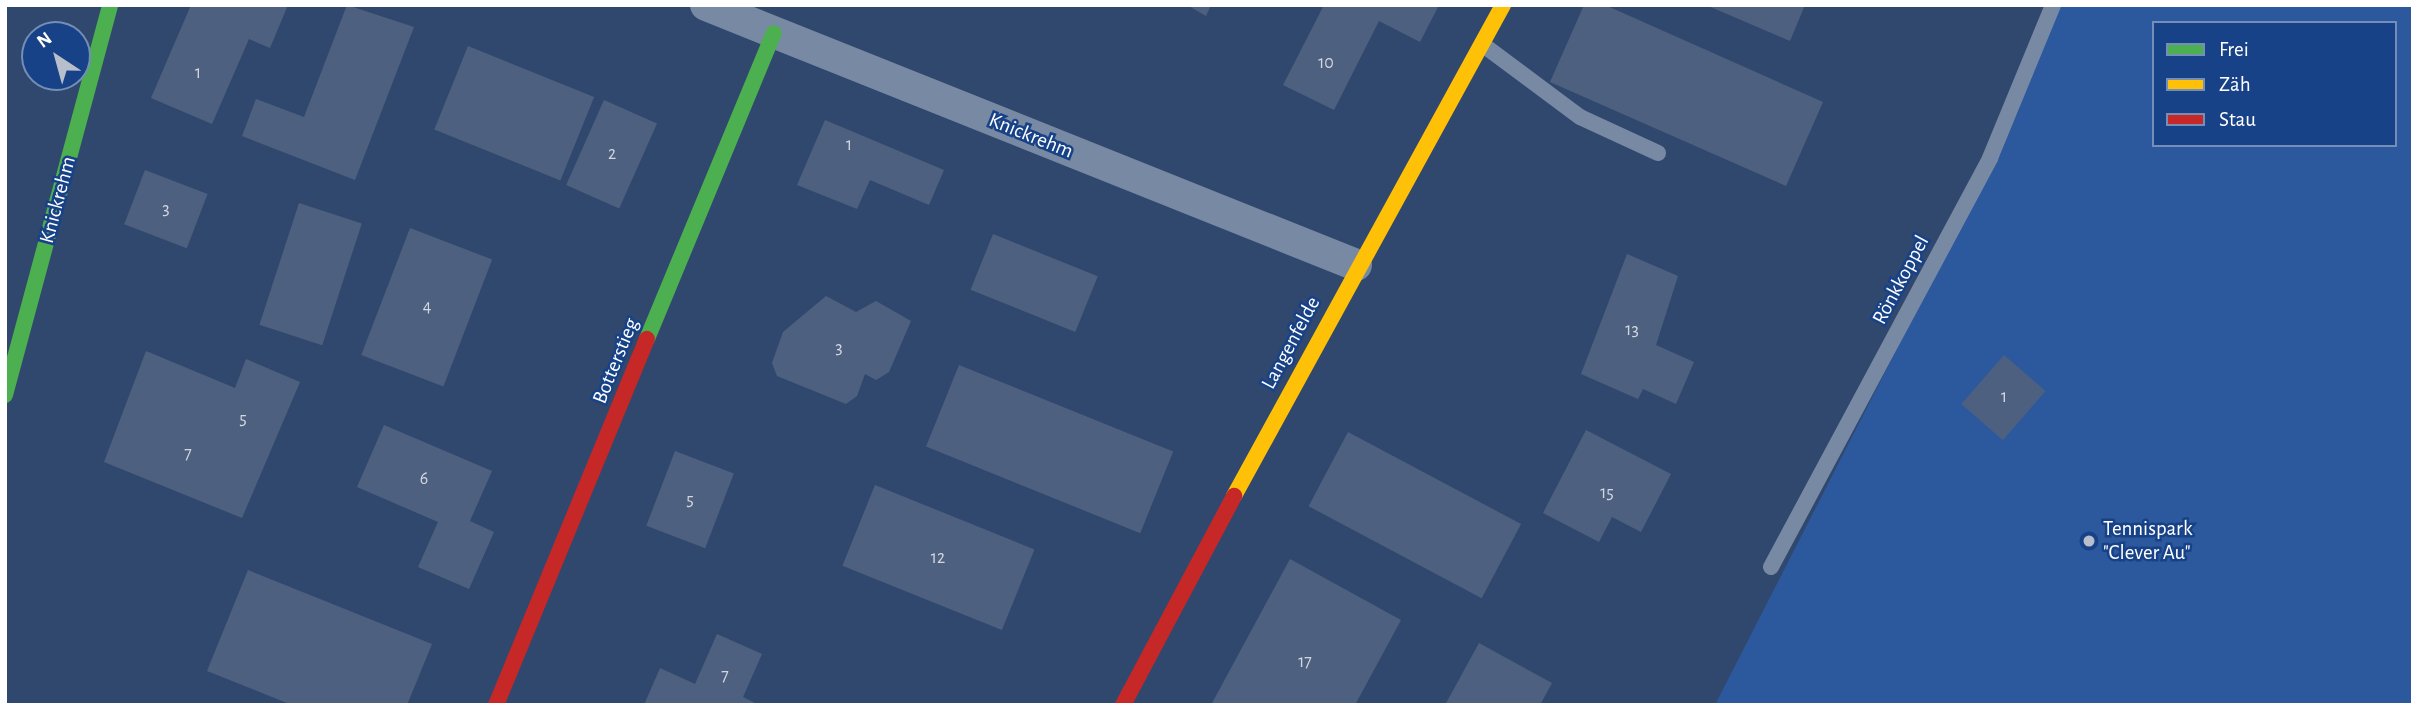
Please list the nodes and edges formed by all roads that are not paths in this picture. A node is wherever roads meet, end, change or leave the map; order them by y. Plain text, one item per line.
1 (110, 5) edge
2 (706, 5) edge
3 (1503, 5) edge
4 (2053, 5) edge
5 (774, 33) junction
6 (1482, 44) junction
7 (1658, 153) dead end
8 (1356, 265) junction
9 (5, 395) edge
10 (1771, 567) dead end
11 (496, 705) edge
12 (1123, 705) edge

1 - 9 street, Knickrehm
2 - 5 street, Knickrehm
3 - 6 street, Langenfelde
4 - 10 lane, Rönkkoppel
5 - 8 street, Knickrehm
5 - 11 street, Botterstieg
6 - 7 lane
6 - 8 street, Langenfelde
8 - 12 street, Langenfelde

